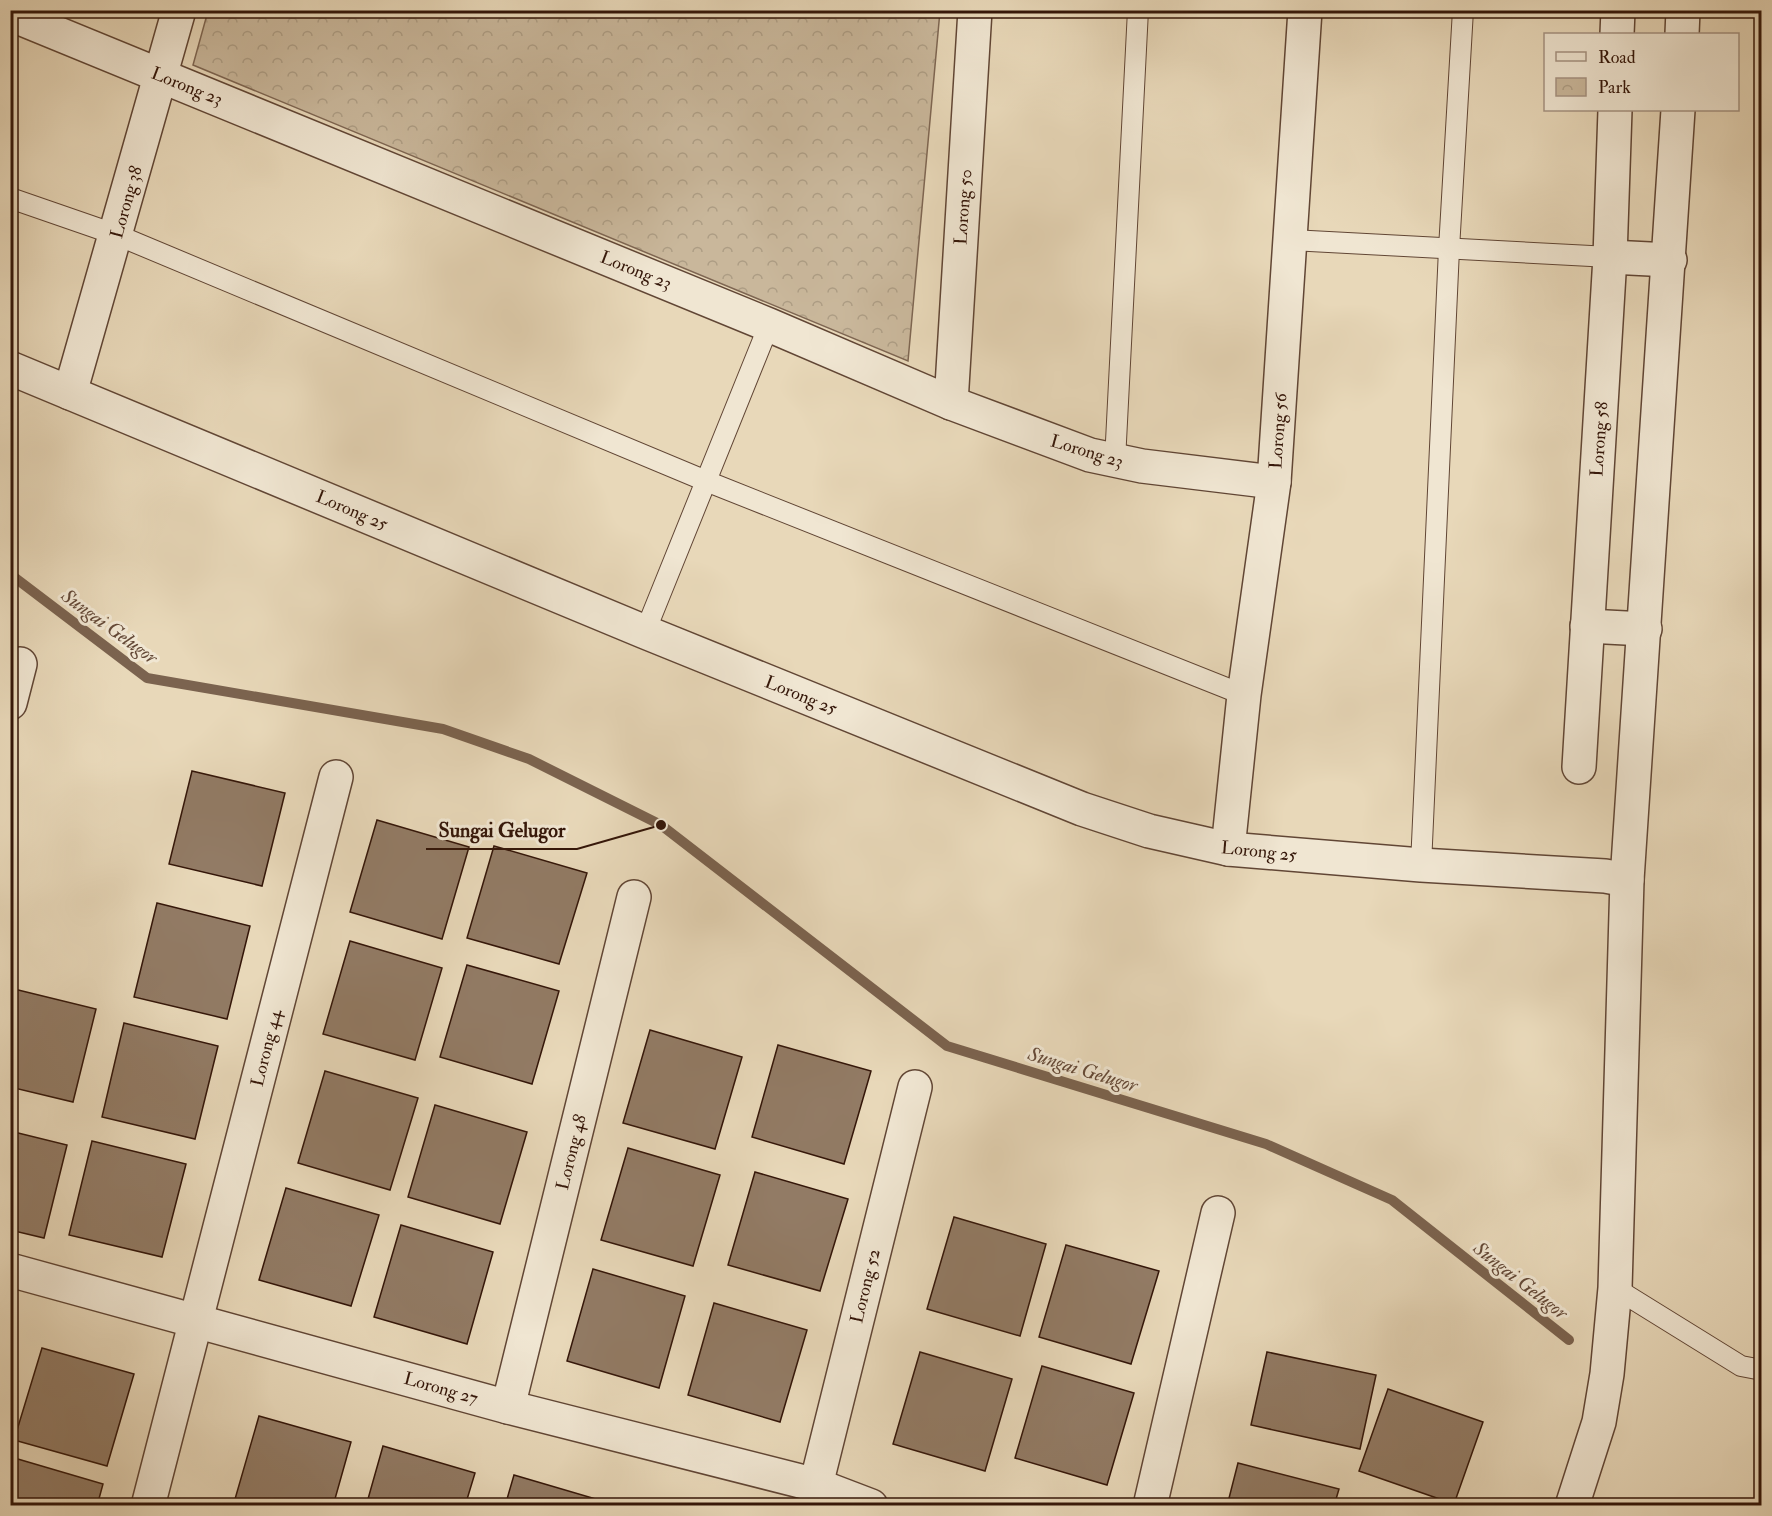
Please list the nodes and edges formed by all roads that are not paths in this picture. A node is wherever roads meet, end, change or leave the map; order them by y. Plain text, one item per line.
1 (179, 10) edge
2 (975, 10) edge
3 (1138, 10) edge
4 (1305, 10) edge
5 (1463, 10) edge
6 (1618, 10) edge
7 (1683, 10) edge
8 (10, 14) edge
9 (1617, 33) edge
10 (1682, 33) edge
11 (162, 75) junction
12 (1615, 111) edge
13 (1678, 111) edge
14 (10, 198) edge
15 (117, 235) junction
16 (1292, 240) junction
17 (1449, 249) junction
18 (1610, 257) junction
19 (1670, 260) junction
20 (769, 325) junction
21 (10, 368) edge
22 (70, 393) junction
23 (951, 403) junction
24 (1115, 461) junction
25 (706, 481) junction
26 (1274, 482) junction
27 (1587, 626) junction
28 (1646, 629) junction
29 (645, 632) junction
30 (20, 664) dead end
31 (1244, 695) junction
32 (10, 703) edge
33 (1579, 767) dead end
34 (336, 777) dead end
35 (1227, 849) junction
36 (1421, 865) junction
37 (1627, 880) junction
38 (634, 897) dead end
39 (915, 1087) dead end
40 (1218, 1213) dead end
41 (10, 1270) edge
42 (1615, 1288) junction
43 (196, 1319) junction
44 (1761, 1370) edge
45 (508, 1407) junction
46 (816, 1485) junction
47 (148, 1506) edge
48 (870, 1506) edge
49 (1150, 1506) edge
50 (1572, 1506) edge

1 - 11 street, Lorong 38
2 - 23 street, Lorong 50
3 - 24 lane
4 - 16 street, Lorong 56
5 - 17 lane
6 - 9 street
7 - 10 street
8 - 11 street, Lorong 23
11 - 15 street, Lorong 38
11 - 20 street, Lorong 23
12 - 18 street, Lorong 58
13 - 19 street
14 - 15 lane
15 - 22 street, Lorong 38
15 - 25 lane
16 - 17 lane
16 - 26 street, Lorong 56
17 - 18 lane
17 - 36 lane
18 - 19 street
18 - 27 street, Lorong 58
19 - 28 street
20 - 23 street, Lorong 23
20 - 25 lane
21 - 22 street, Lorong 25
22 - 29 street, Lorong 25
23 - 24 street, Lorong 23
24 - 26 street, Lorong 23
25 - 29 lane
25 - 31 lane
26 - 31 street, Lorong 56
27 - 28 street
27 - 33 street, Lorong 58
28 - 37 street
29 - 35 street, Lorong 25
30 - 32 street
31 - 35 street, Lorong 56
34 - 43 street, Lorong 44
35 - 36 street, Lorong 25
36 - 37 street, Lorong 25
37 - 42 street
38 - 45 street, Lorong 48
39 - 46 street, Lorong 52
40 - 49 street
41 - 43 street, Lorong 27
42 - 44 lane
42 - 50 street
43 - 45 street, Lorong 27
43 - 47 street, Lorong 44
45 - 46 street, Lorong 27
46 - 48 street, Lorong 27

